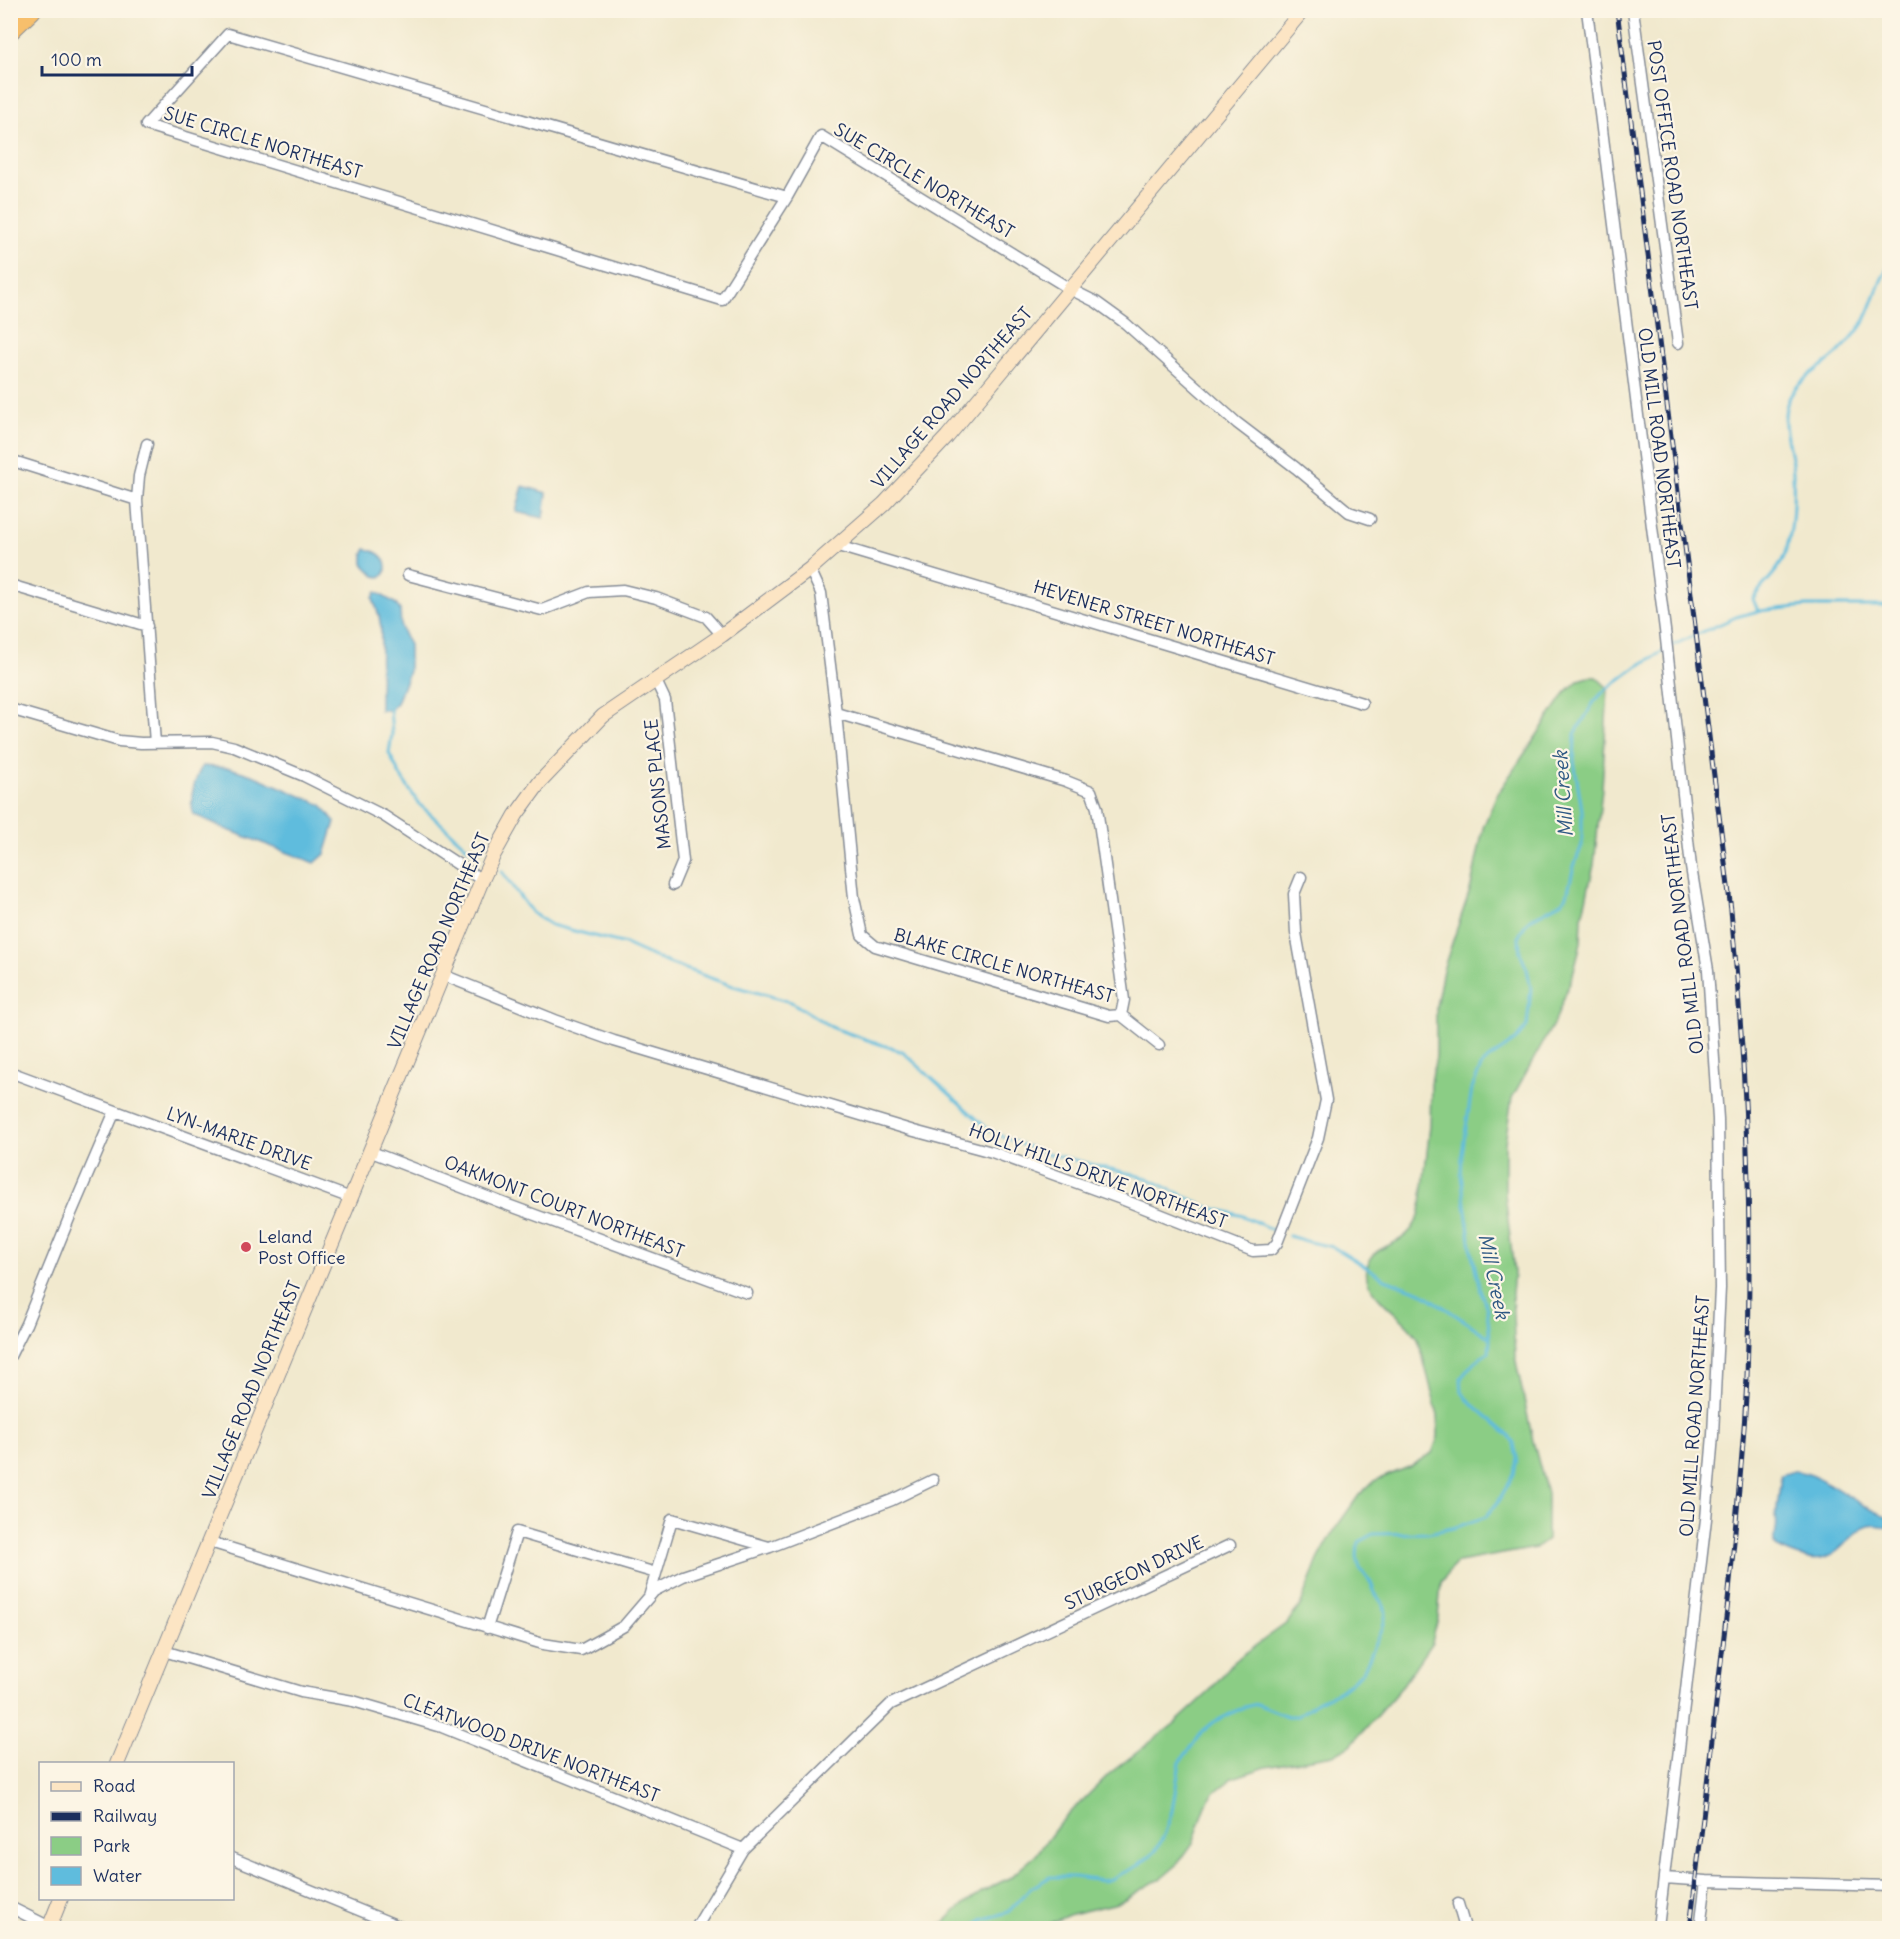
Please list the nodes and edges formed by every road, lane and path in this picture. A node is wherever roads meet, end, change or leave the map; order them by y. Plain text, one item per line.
1 (32, 10) edge
2 (1303, 10) edge
3 (1587, 10) edge
4 (1633, 10) edge
5 (10, 31) edge
6 (787, 197) junction
7 (1070, 289) junction
8 (1678, 343) dead end
9 (147, 444) dead end
10 (10, 460) edge
11 (137, 500) junction
12 (1370, 519) dead end
13 (838, 546) junction
14 (810, 569) junction
15 (408, 575) dead end
16 (10, 585) edge
17 (147, 626) junction
18 (722, 635) junction
19 (656, 681) junction
20 (1362, 703) dead end
21 (10, 709) edge
22 (836, 713) junction
23 (155, 743) junction
24 (1301, 877) dead end
25 (482, 880) junction
26 (673, 885) dead end
27 (442, 975) junction
28 (1121, 1016) junction
29 (1159, 1045) dead end
30 (10, 1072) edge
31 (115, 1111) junction
32 (369, 1151) junction
33 (351, 1198) junction
34 (747, 1293) dead end
35 (10, 1356) edge
36 (933, 1480) dead end
37 (210, 1542) junction
38 (1230, 1545) dead end
39 (770, 1547) junction
40 (656, 1573) junction
41 (649, 1597) junction
42 (487, 1628) junction
43 (164, 1651) junction
44 (118, 1762) edge
45 (744, 1849) junction
46 (234, 1859) edge
47 (1665, 1878) junction
48 (1706, 1881) junction
49 (1890, 1886) edge
50 (61, 1900) edge
51 (1458, 1904) dead end
52 (10, 1907) edge
53 (49, 1928) edge
54 (403, 1929) edge
55 (696, 1929) edge
56 (1465, 1929) edge
57 (1658, 1929) edge
58 (1700, 1929) edge

1 - 5 highway
2 - 7 main road, VILLAGE ROAD NORTHEAST
3 - 47 street, OLD MILL ROAD NORTHEAST
4 - 8 street, POST OFFICE ROAD NORTHEAST
6 - 6 street, SUE CIRCLE NORTHEAST
6 - 7 street, SUE CIRCLE NORTHEAST
7 - 12 street
7 - 13 main road, VILLAGE ROAD NORTHEAST
9 - 11 street
10 - 11 street
11 - 17 street
13 - 14 main road, VILLAGE ROAD NORTHEAST
13 - 20 street, HEVENER STREET NORTHEAST
14 - 18 main road, VILLAGE ROAD NORTHEAST
14 - 22 street, BLAKE CIRCLE NORTHEAST
15 - 18 street
16 - 17 street
17 - 23 street
18 - 19 main road, VILLAGE ROAD NORTHEAST
19 - 25 main road, VILLAGE ROAD NORTHEAST
19 - 26 street, MASONS PLACE
21 - 23 street
22 - 28 street, BLAKE CIRCLE NORTHEAST
22 - 28 street, BLAKE CIRCLE NORTHEAST
23 - 25 street
24 - 27 street, HOLLY HILLS DRIVE NORTHEAST
25 - 27 main road, VILLAGE ROAD NORTHEAST
27 - 32 main road, VILLAGE ROAD NORTHEAST
28 - 29 street
30 - 31 street, LYN-MARIE DRIVE
31 - 33 street, LYN-MARIE DRIVE
31 - 35 street
32 - 33 main road, VILLAGE ROAD NORTHEAST
32 - 34 street, OAKMONT COURT NORTHEAST
33 - 37 main road, VILLAGE ROAD NORTHEAST
36 - 39 street
37 - 42 street
37 - 43 main road, VILLAGE ROAD NORTHEAST
38 - 45 street, STURGEON DRIVE
39 - 40 street
39 - 41 street
40 - 41 street
40 - 42 street
41 - 42 street
43 - 44 main road, VILLAGE ROAD NORTHEAST
43 - 45 street, CLEATWOOD DRIVE NORTHEAST
45 - 55 street, STURGEON DRIVE
46 - 54 street
47 - 48 street
47 - 57 street, OLD MILL ROAD NORTHEAST
48 - 49 street
48 - 58 street
50 - 53 main road
51 - 56 street
52 - 53 street

